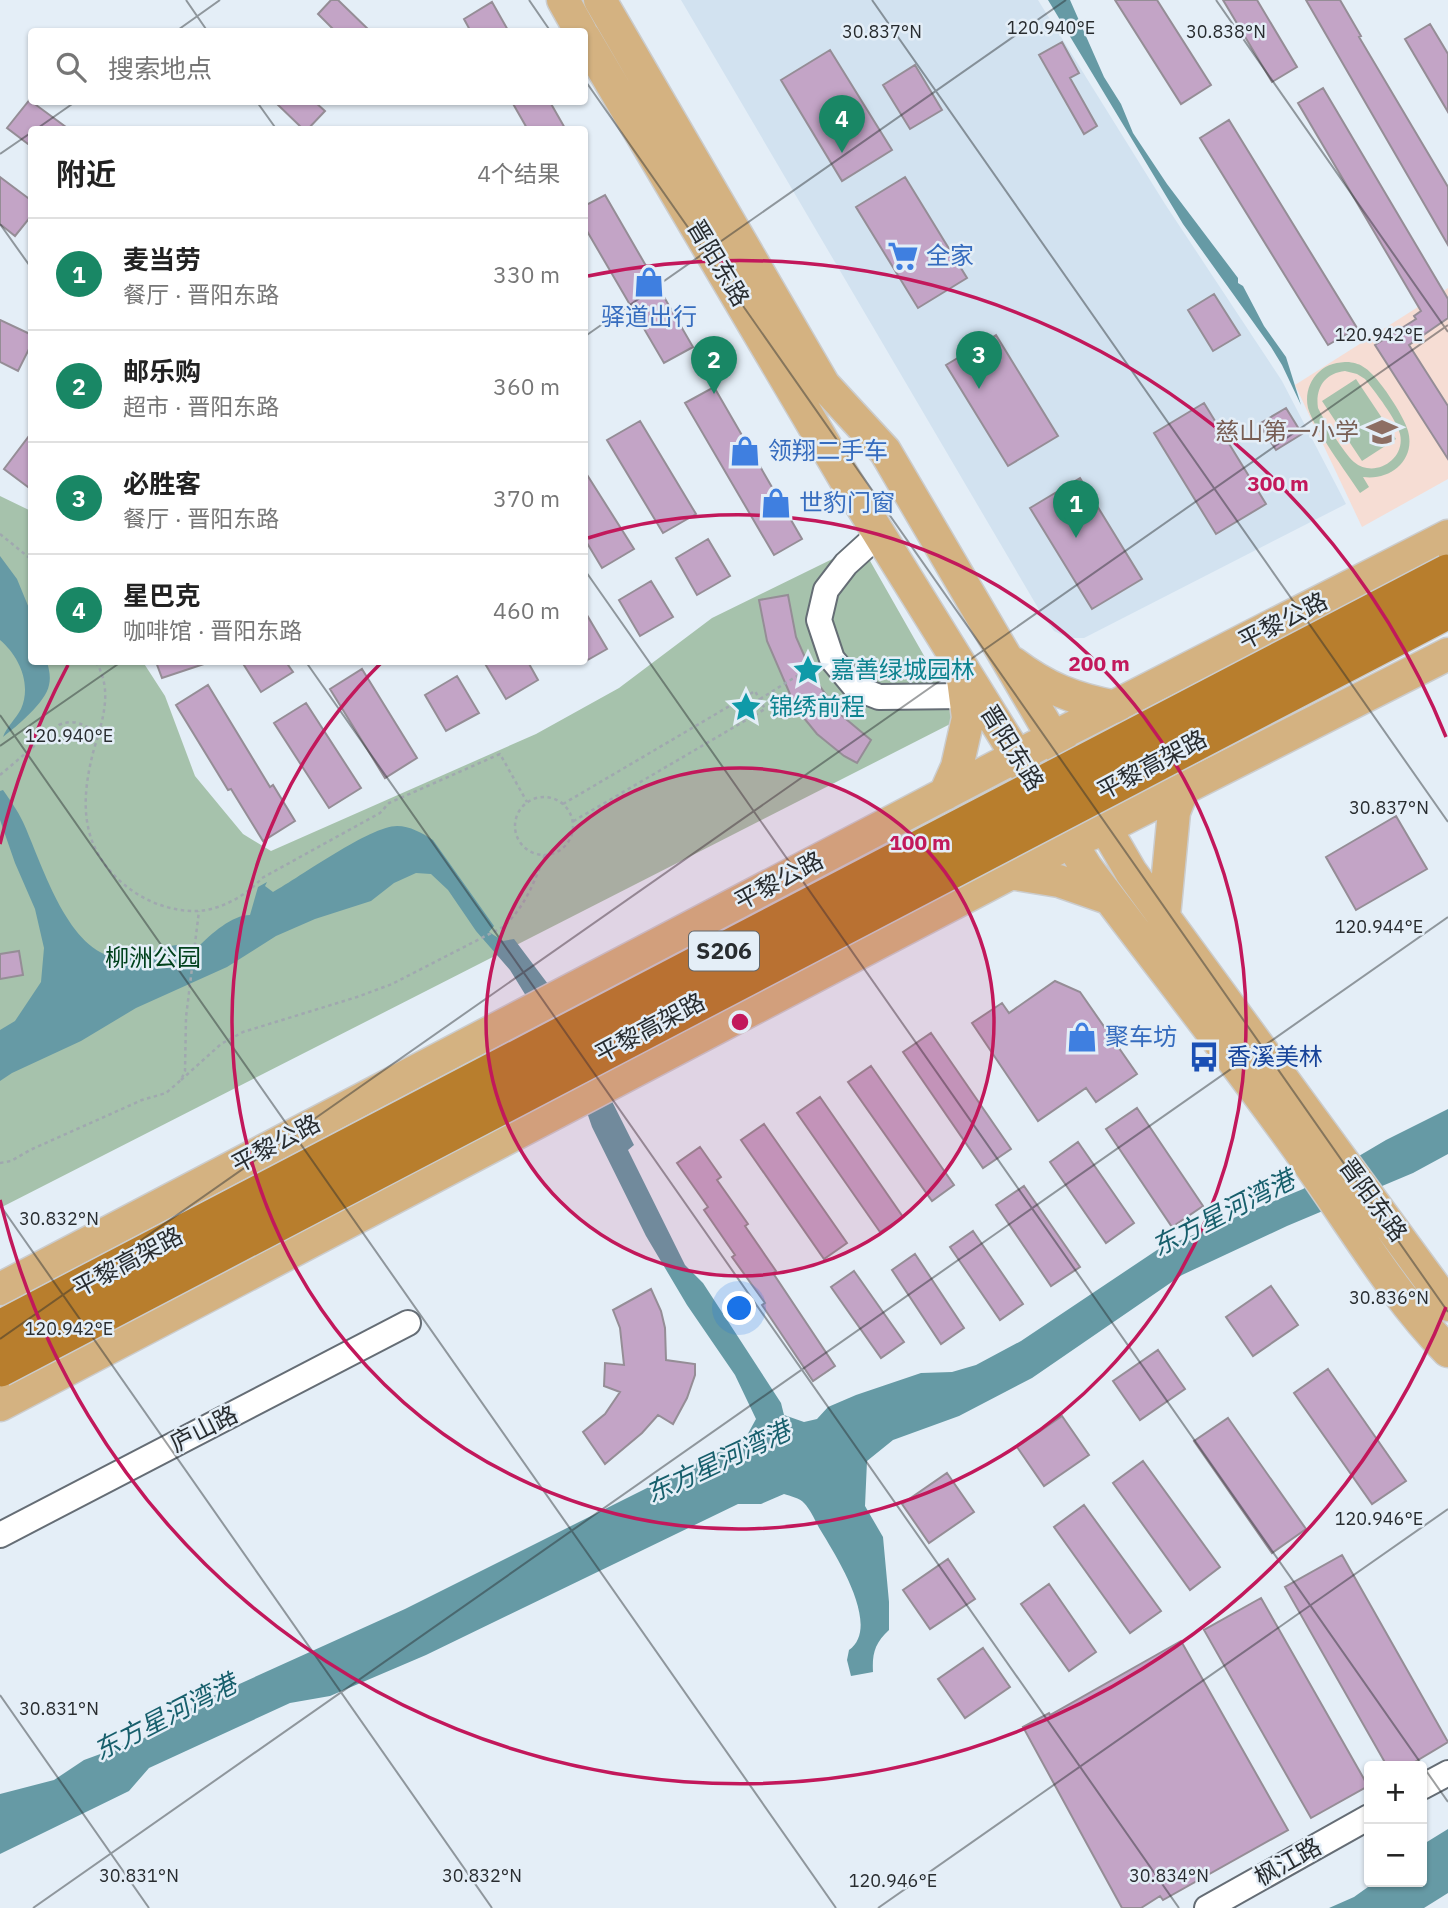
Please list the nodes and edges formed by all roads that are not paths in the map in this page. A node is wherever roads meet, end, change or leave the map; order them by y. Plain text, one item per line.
1 (563, 0) edge
2 (600, 0) edge
3 (579, 28) edge
4 (588, 44) edge
5 (879, 534) junction
6 (1448, 536) edge
7 (1448, 573) edge
8 (1448, 610) edge
9 (1448, 653) edge
10 (1005, 657) junction
11 (963, 682) junction
12 (1116, 707) junction
13 (1054, 739) junction
14 (1017, 756) junction
15 (1183, 789) junction
16 (945, 794) junction
17 (1106, 828) junction
18 (1070, 842) junction
19 (1010, 873) junction
20 (1108, 898) junction
21 (1164, 916) junction
22 (1321, 1154) junction
23 (0, 1289) edge
24 (1448, 1305) edge
25 (408, 1323) dead end
26 (0, 1329) edge
27 (1448, 1351) edge
28 (0, 1368) edge
29 (0, 1405) edge
30 (0, 1535) edge
31 (1448, 1773) edge
32 (1427, 1784) edge
33 (1364, 1820) edge
34 (1207, 1908) edge

1 - 3 main road
2 - 10 main road, 晋阳东路
4 - 5 main road, 晋阳东路
5 - 11 main road, 晋阳东路
5 - 11 street
6 - 12 main road, 平黎公路
7 - 26 highway, 平黎高架路 / S206, bridge
8 - 28 highway, 平黎高架路 / S206, bridge
9 - 15 main road
10 - 12 main road
10 - 13 main road, 晋阳东路
11 - 14 main road, 晋阳东路
11 - 16 main road
12 - 13 main road, 平黎公路
13 - 14 main road, 平黎公路
13 - 17 main road, 晋阳东路
14 - 16 main road, 平黎公路
14 - 18 main road, 晋阳东路
15 - 17 main road
15 - 21 main road
16 - 23 main road, 平黎公路
17 - 18 main road
17 - 21 main road, 晋阳东路
18 - 19 main road
18 - 20 main road, 晋阳东路
19 - 20 main road
19 - 29 main road
20 - 22 main road, 晋阳东路
21 - 22 main road, 晋阳东路
22 - 24 main road, 晋阳东路
22 - 27 main road, 晋阳东路
25 - 30 street, 庐山路
31 - 32 street
33 - 34 street, 枫江路

